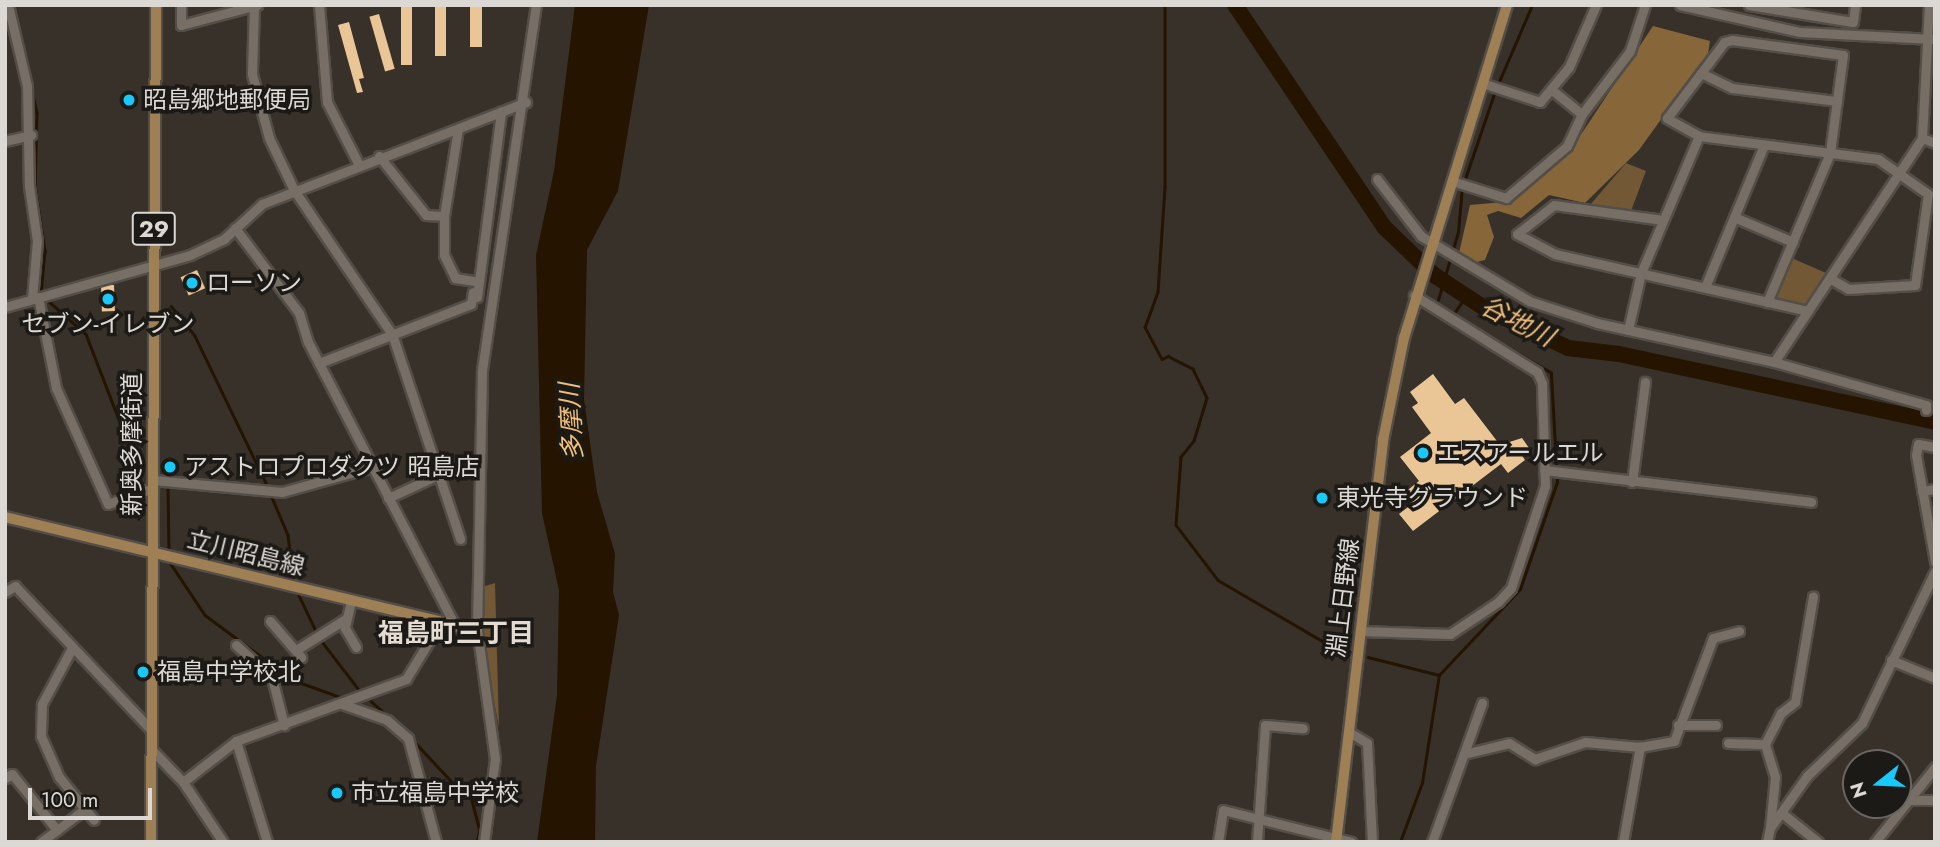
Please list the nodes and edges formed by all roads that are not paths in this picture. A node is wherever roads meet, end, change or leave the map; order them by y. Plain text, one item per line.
1 (8, 5) edge
2 (156, 5) edge
3 (181, 5) edge
4 (255, 5) edge
5 (319, 5) edge
6 (536, 5) edge
7 (1507, 5) edge
8 (1596, 5) edge
9 (1644, 5) edge
10 (1680, 5) edge
11 (1749, 5) edge
12 (1855, 5) edge
13 (1929, 5) edge
14 (1933, 39) edge
15 (1701, 73) junction
16 (1485, 84) junction
17 (1552, 90) junction
18 (1837, 100) junction
19 (526, 102) junction
20 (501, 111) junction
21 (1582, 114) junction
22 (458, 129) junction
23 (31, 135) junction
24 (1699, 136) junction
25 (1922, 138) junction
26 (5, 141) edge
27 (1935, 143) edge
28 (1764, 145) junction
29 (1830, 153) junction
30 (379, 156) junction
31 (358, 163) junction
32 (1902, 175) junction
33 (1377, 179) dead end
34 (1452, 181) junction
35 (295, 190) junction
36 (1933, 200) edge
37 (444, 216) junction
38 (1734, 217) junction
39 (1663, 220) junction
40 (235, 228) junction
41 (1793, 242) junction
42 (1431, 245) junction
43 (153, 266) junction
44 (1641, 273) junction
45 (1831, 279) junction
46 (475, 281) junction
47 (1705, 287) junction
48 (1414, 295) junction
49 (39, 297) junction
50 (1767, 302) junction
51 (5, 307) edge
52 (1808, 312) junction
53 (1628, 330) junction
54 (392, 334) junction
55 (1774, 362) junction
56 (318, 363) junction
57 (1645, 382) dead end
58 (1926, 410) dead end
59 (1935, 447) edge
60 (372, 467) junction
61 (1553, 471) junction
62 (438, 475) junction
63 (1632, 482) junction
64 (153, 484) junction
65 (1935, 489) edge
66 (1923, 491) junction
67 (388, 498) junction
68 (1811, 502) dead end
69 (5, 517) edge
70 (1931, 527) edge
71 (460, 540) dead end
72 (152, 552) junction
73 (1935, 562) edge
74 (1935, 570) edge
75 (5, 592) edge
76 (1812, 597) dead end
77 (351, 601) junction
78 (347, 618) junction
79 (440, 623) junction
80 (271, 627) dead end
81 (456, 627) junction
82 (477, 630) junction
83 (1360, 631) junction
84 (1739, 631) dead end
85 (236, 645) dead end
86 (356, 647) dead end
87 (72, 648) junction
88 (1891, 660) junction
89 (1935, 678) edge
90 (348, 702) junction
91 (1482, 703) dead end
92 (284, 725) junction
93 (1678, 725) junction
94 (1716, 725) dead end
95 (150, 729) junction
96 (1303, 729) dead end
97 (1349, 732) junction
98 (236, 741) junction
99 (1728, 743) dead end
100 (1765, 744) junction
101 (1640, 747) junction
102 (151, 749) junction
103 (1468, 753) junction
104 (1935, 767) edge
105 (5, 778) edge
106 (183, 782) junction
107 (1912, 796) edge
108 (1912, 800) edge
109 (1935, 800) edge
110 (85, 809) junction
111 (1783, 814) junction
112 (1259, 819) junction
113 (1894, 819) edge
114 (94, 820) dead end
115 (1770, 828) junction
116 (57, 830) junction
117 (1336, 840) edge
118 (41, 842) edge
119 (151, 842) edge
120 (223, 842) edge
121 (267, 842) edge
122 (436, 842) edge
123 (484, 842) edge
124 (1218, 842) edge
125 (1257, 842) edge
126 (1351, 842) edge
127 (1371, 842) edge
128 (1433, 842) edge
129 (1623, 842) edge
130 (1767, 842) edge
131 (1818, 842) edge
132 (1875, 842) edge

1 - 23 street
2 - 43 main road, 新奥多摩街道 / 29
3 - 4 street
4 - 35 street
5 - 31 street
6 - 19 street
7 - 16 main road
8 - 17 street
9 - 21 street
10 - 14 street
11 - 12 street
13 - 14 street
14 - 25 street
15 - 18 street
15 - 18 street
15 - 24 street
16 - 17 street
16 - 34 main road
17 - 21 street
18 - 29 street
19 - 20 street
19 - 82 street
20 - 22 street
20 - 46 street
21 - 34 street
22 - 30 street
22 - 37 street
23 - 26 street
23 - 49 street
24 - 28 street
24 - 39 street
25 - 27 street
25 - 32 street
28 - 29 street
28 - 38 street
29 - 32 street
29 - 41 street
30 - 31 street
30 - 37 street
31 - 35 street
32 - 36 street
32 - 45 street
33 - 42 street
34 - 42 main road
35 - 40 street
35 - 54 street
36 - 45 street
37 - 46 street
38 - 41 street
38 - 47 street
39 - 44 street
39 - 44 street
40 - 43 street
40 - 56 street
41 - 50 street
42 - 48 main road, 淵上日野線
42 - 53 street
43 - 49 street
43 - 64 main road, 新奥多摩街道 / 29
44 - 47 street
44 - 53 street
45 - 52 street
46 - 54 street
47 - 50 street
48 - 61 street
48 - 83 main road, 淵上日野線
49 - 51 street
49 - 64 street
50 - 52 street
52 - 55 street
53 - 55 street
54 - 56 street
54 - 62 street
55 - 58 street
56 - 60 street
57 - 63 street
59 - 66 street
60 - 64 street
60 - 67 street
61 - 63 street
61 - 83 street
62 - 67 street
62 - 71 street
63 - 68 street
64 - 72 main road, 新奥多摩街道 / 29
65 - 66 street
66 - 70 street
67 - 81 street
69 - 72 main road, 立川昭島線
70 - 73 street
72 - 77 main road, 立川昭島線
72 - 95 main road, 新奥多摩街道 / 29
74 - 88 street
75 - 87 street
76 - 100 street
77 - 78 street
77 - 79 main road, 立川昭島線
78 - 80 street
78 - 86 street
79 - 81 main road, 立川昭島線
79 - 90 street
81 - 82 main road, 立川昭島線
82 - 123 street
83 - 97 main road, 淵上日野線
84 - 93 street
85 - 92 street
87 - 95 street
87 - 110 street
88 - 89 street
88 - 111 street
90 - 92 street
90 - 122 street
91 - 103 street
92 - 98 street
93 - 94 street
93 - 101 street
95 - 102 main road, 新奥多摩街道 / 29
96 - 112 street
97 - 117 main road, 淵上日野線
97 - 127 street
98 - 106 street
98 - 121 street
99 - 100 street
100 - 115 street
101 - 103 street
101 - 129 street
102 - 106 street
102 - 119 main road, 新奥多摩街道 / 29
103 - 128 street
104 - 107 street
105 - 116 street
106 - 120 street
108 - 109 street
110 - 114 street
110 - 116 street
111 - 115 street
111 - 131 street
112 - 117 street
112 - 124 street
112 - 125 street
113 - 132 street
115 - 130 street
116 - 118 street
117 - 126 street

